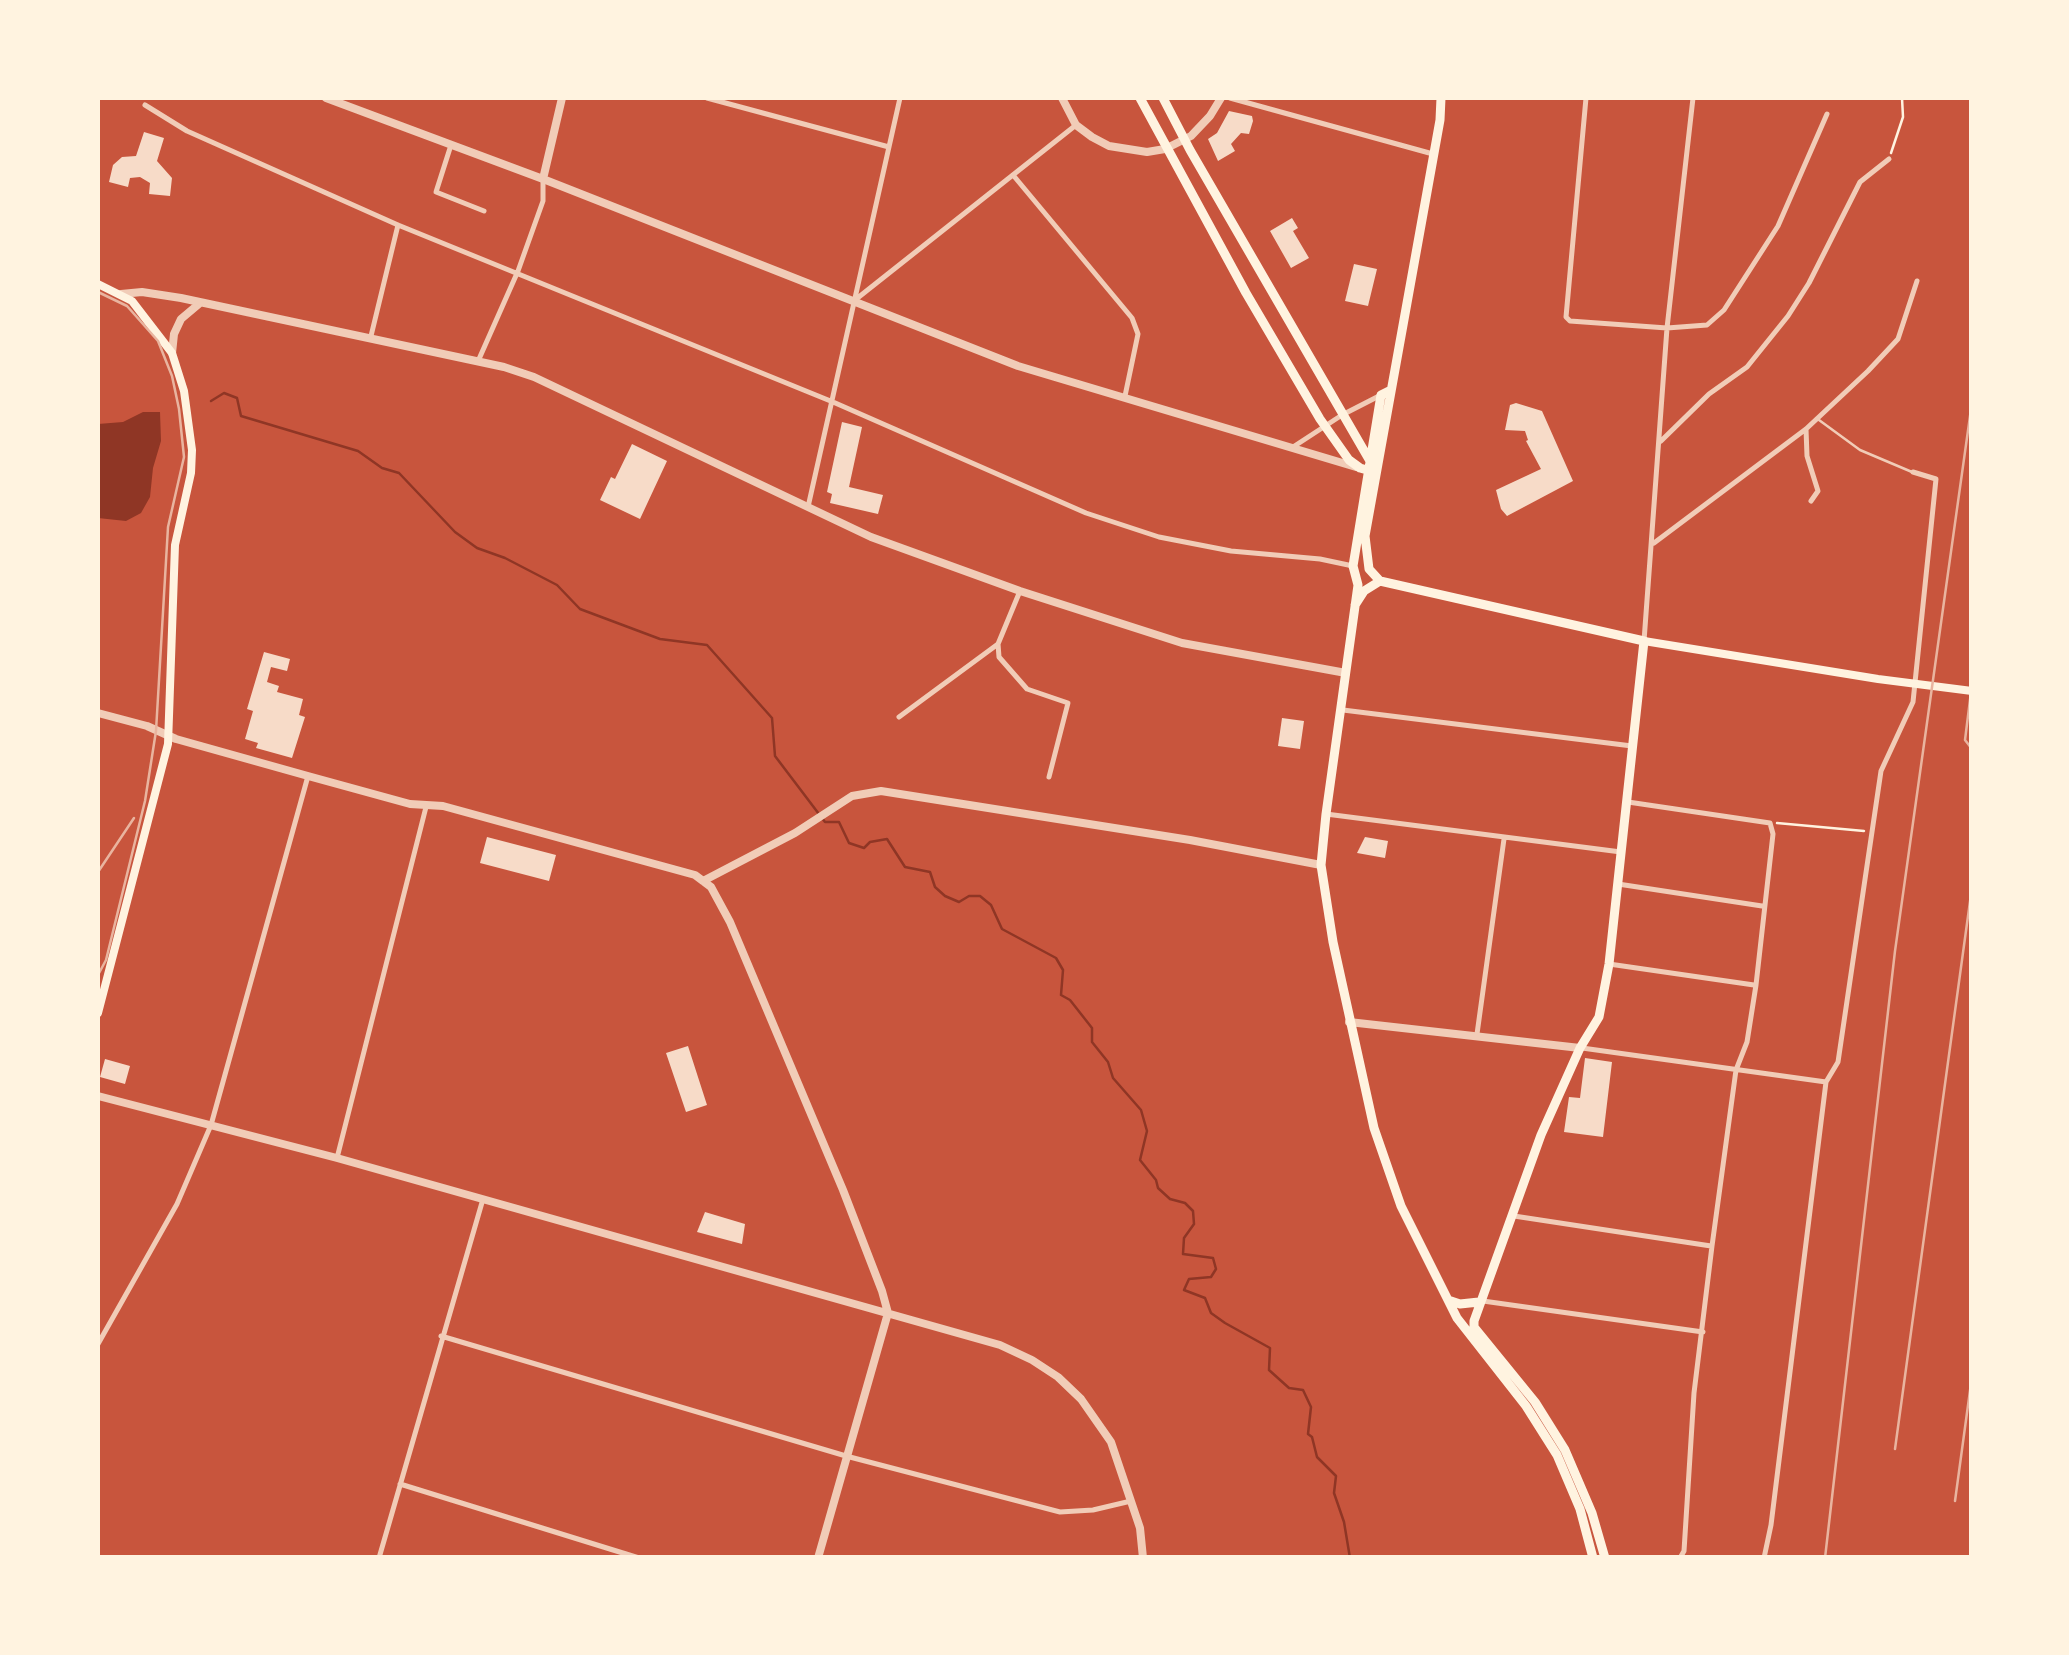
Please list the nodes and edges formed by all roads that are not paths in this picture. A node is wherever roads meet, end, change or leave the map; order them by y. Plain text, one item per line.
1 (326, 98) edge
2 (562, 98) edge
3 (707, 98) edge
4 (900, 98) edge
5 (1062, 98) edge
6 (1140, 98) edge
7 (1163, 98) edge
8 (1220, 98) edge
9 (1230, 98) edge
10 (1441, 98) edge
11 (1586, 98) edge
12 (1693, 98) edge
13 (145, 105) dead end
14 (1827, 114) dead end
15 (1076, 125) junction
16 (1185, 140) junction
17 (451, 145) junction
18 (888, 147) junction
19 (1165, 148) junction
20 (1434, 154) junction
21 (1889, 159) road end
22 (1013, 175) junction
23 (544, 179) junction
24 (484, 211) dead end
25 (398, 225) junction
26 (518, 271) junction
27 (1917, 281) dead end
28 (98, 284) edge
29 (121, 294) junction
30 (202, 302) junction
31 (852, 303) junction
32 (1667, 328) junction
33 (370, 336) junction
34 (172, 352) junction
35 (480, 359) junction
36 (1385, 393) junction
37 (1124, 399) junction
38 (833, 402) junction
39 (1342, 415) junction
40 (1818, 418) junction
41 (1326, 427) junction
42 (1806, 429) junction
43 (1661, 441) junction
44 (1294, 447) junction
45 (1368, 468) junction
46 (1913, 472) joint
47 (1811, 501) dead end
48 (808, 508) junction
49 (1654, 544) junction
50 (1353, 566) junction
51 (1380, 582) junction
52 (1020, 591) junction
53 (1355, 605) junction
54 (1644, 641) junction
55 (998, 644) junction
56 (1346, 673) junction
57 (1972, 691) edge
58 (1342, 710) junction
59 (98, 713) edge
60 (900, 718) dead end
61 (168, 736) junction
62 (1632, 746) junction
63 (308, 776) junction
64 (1049, 777) dead end
65 (1626, 802) junction
66 (426, 807) junction
67 (1326, 814) junction
68 (1504, 838) junction
69 (1621, 852) junction
70 (1321, 865) junction
71 (699, 878) junction
72 (1618, 884) junction
73 (1762, 906) junction
74 (1609, 964) junction
75 (1756, 985) junction
76 (98, 1013) edge
77 (1349, 1022) junction
78 (1477, 1034) junction
79 (1580, 1048) junction
80 (1736, 1070) junction
81 (1826, 1082) junction
82 (98, 1096) edge
83 (211, 1125) junction
84 (337, 1158) junction
85 (483, 1199) junction
86 (1511, 1216) junction
87 (1712, 1246) junction
88 (1448, 1300) junction
89 (1480, 1301) junction
90 (888, 1314) junction
91 (1703, 1332) junction
92 (441, 1336) junction
93 (98, 1344) edge
94 (846, 1456) junction
95 (400, 1484) junction
96 (1131, 1502) junction
97 (379, 1558) edge
98 (639, 1558) edge
99 (818, 1558) edge
100 (1142, 1558) edge
101 (1593, 1558) edge
102 (1605, 1558) edge
103 (1680, 1558) edge
104 (1764, 1558) edge

1 - 17 street
2 - 23 street
3 - 18 street
4 - 18 street
5 - 15 street
6 - 19 main road
7 - 16 main road
8 - 16 street
9 - 20 street
10 - 20 main road
11 - 32 street
12 - 32 street
13 - 25 street
14 - 32 street
15 - 19 street
15 - 22 street
16 - 19 street
16 - 39 main road
17 - 23 street
17 - 24 street
18 - 31 street
19 - 41 main road
20 - 36 main road
21 - 43 street
22 - 31 street
22 - 37 street
23 - 26 street
23 - 31 street
25 - 26 street
25 - 33 street
26 - 35 street
26 - 38 street
27 - 40 street
28 - 29 main road
29 - 30 street
29 - 34 main road
30 - 33 street
30 - 34 street
31 - 37 street
31 - 38 street
32 - 43 street
33 - 35 street
34 - 61 main road
35 - 48 street
36 - 39 street
36 - 45 main road
37 - 44 street
38 - 48 street
38 - 50 street
39 - 41 street
39 - 45 main road
40 - 42 street
40 - 46 lane
41 - 44 street
41 - 45 main road
42 - 47 street
42 - 49 street
43 - 49 street
44 - 45 street
45 - 50 main road
45 - 51 main road
46 - 81 street
48 - 52 street
49 - 54 street
50 - 53 main road
51 - 53 main road
51 - 54 main road
52 - 55 street
52 - 56 street
53 - 56 main road
54 - 57 main road
54 - 62 main road
55 - 60 street
55 - 64 street
56 - 58 main road
58 - 62 street
58 - 67 main road
59 - 61 street
61 - 63 street
61 - 76 main road
62 - 65 main road
63 - 66 street
63 - 83 street
65 - 69 main road
65 - 73 street
66 - 71 street
66 - 84 street
67 - 68 street
67 - 70 main road
68 - 69 street
68 - 78 street
69 - 72 main road
70 - 71 street
70 - 77 main road
71 - 90 street
72 - 73 street
72 - 74 main road
73 - 75 street
74 - 75 street
74 - 79 main road
75 - 80 street
77 - 78 street
77 - 88 main road
78 - 79 street
79 - 80 street
79 - 86 main road
80 - 81 street
80 - 87 street
81 - 104 street
82 - 83 street
83 - 84 street
83 - 93 street
84 - 85 street
85 - 90 street
85 - 92 street
86 - 87 street
86 - 89 main road
87 - 91 street
88 - 89 main road
88 - 101 main road
89 - 91 street
89 - 102 main road
90 - 94 street
90 - 96 street
91 - 103 street
92 - 94 street
92 - 95 street
94 - 96 street
94 - 99 street
95 - 97 street
95 - 98 street
96 - 100 street

